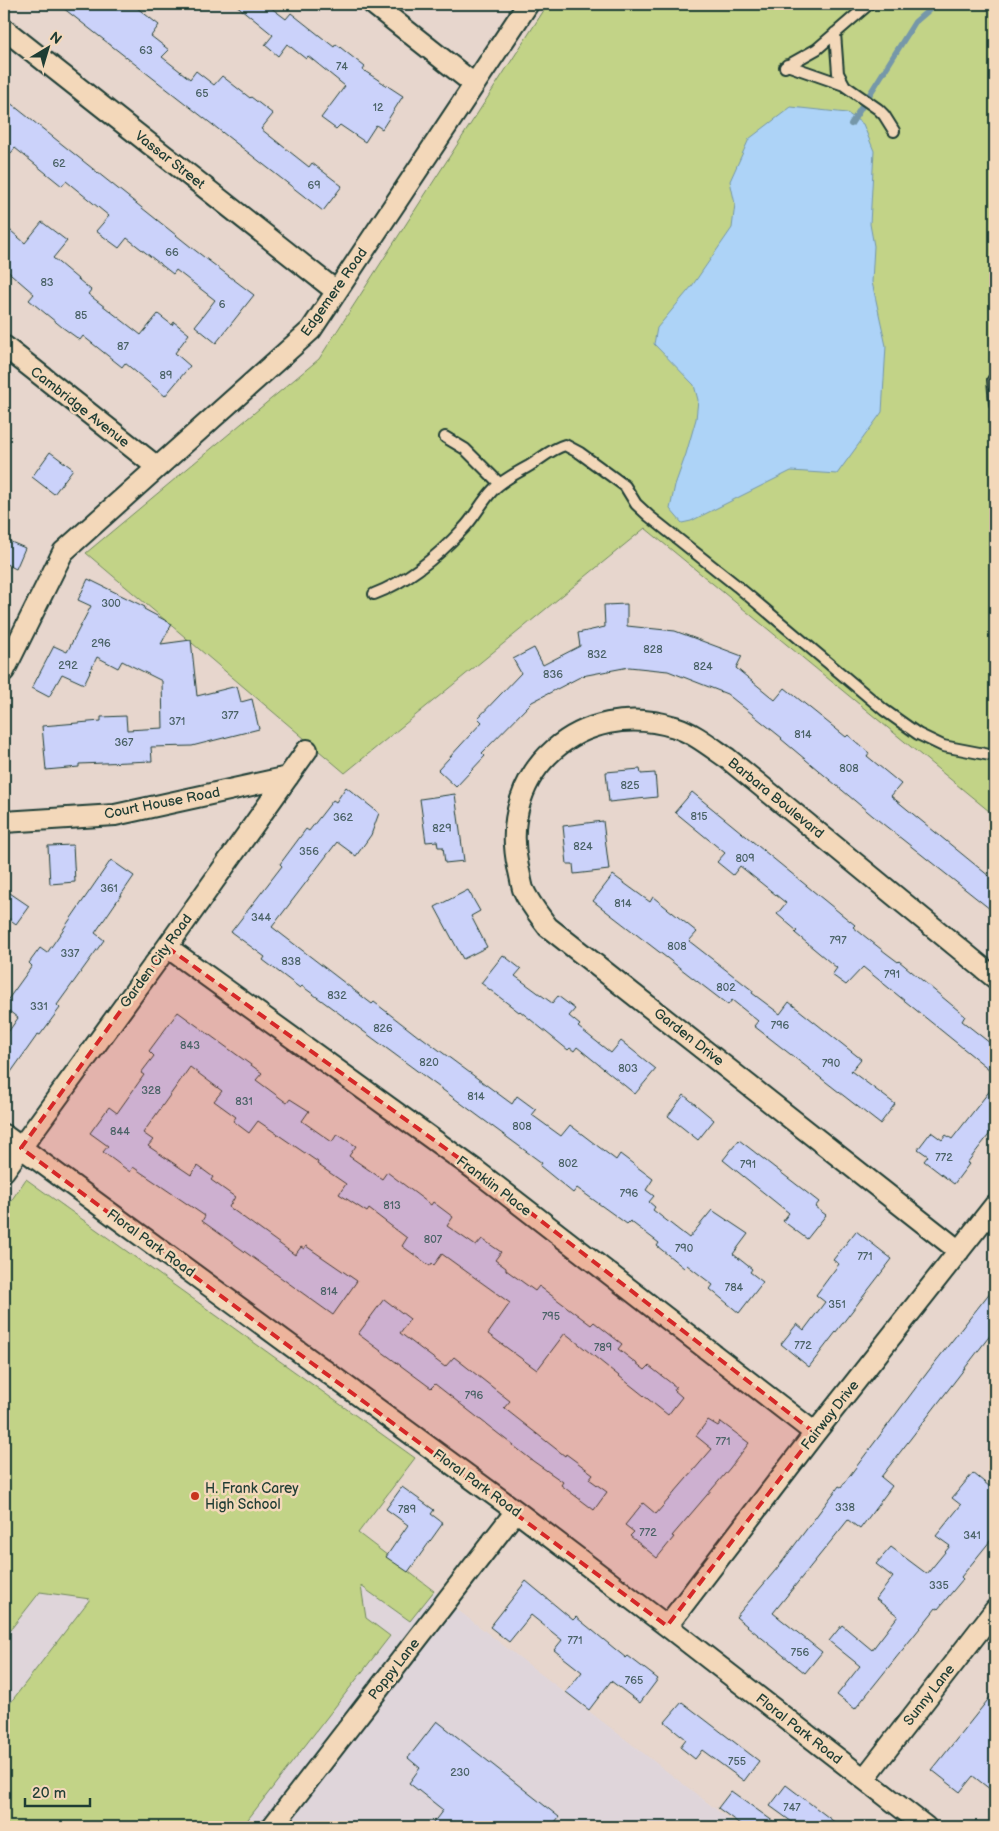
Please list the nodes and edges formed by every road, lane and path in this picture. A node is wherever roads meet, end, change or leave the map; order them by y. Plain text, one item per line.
1 (373, 4) edge
2 (528, 4) edge
3 (869, 4) edge
4 (4, 30) edge
5 (835, 33) junction
6 (474, 84) junction
7 (844, 85) junction
8 (894, 131) dead end
9 (336, 291) junction
10 (4, 346) edge
11 (992, 380) dead end
12 (995, 404) edge
13 (445, 437) dead end
14 (157, 467) junction
15 (500, 484) junction
16 (374, 594) dead end
17 (4, 671) edge
18 (307, 750) dead end
19 (995, 756) edge
20 (533, 773) joint
21 (288, 777) junction
22 (4, 822) edge
23 (167, 948) junction
24 (995, 978) edge
25 (4, 1136) edge
26 (21, 1148) junction
27 (4, 1171) edge
28 (995, 1205) edge
29 (959, 1251) junction
30 (815, 1433) junction
31 (516, 1511) junction
32 (995, 1610) edge
33 (667, 1626) junction
34 (864, 1779) junction
35 (272, 1827) edge
36 (926, 1827) edge

1 - 6 street
2 - 6 street, Edgemere Road
3 - 5 lane
4 - 9 street, Vassar Street
5 - 7 lane
5 - 7 lane
6 - 9 street, Edgemere Road
7 - 8 lane
9 - 14 street, Edgemere Road
10 - 14 street, Cambridge Avenue
11 - 12 lane
13 - 15 lane
14 - 17 street, Edgemere Road
15 - 16 lane
15 - 19 lane
18 - 21 street, Garden City Road
20 - 24 street, Barbara Boulevard
20 - 29 street, Garden Drive
21 - 22 street, Court House Road
21 - 23 street, Garden City Road
23 - 26 street, Garden City Road
23 - 30 street, Franklin Place
25 - 26 street, Floral Park Road
26 - 27 street, Garden City Road
26 - 31 street, Floral Park Road
28 - 29 street, Fairway Drive
29 - 30 street, Fairway Drive
30 - 33 street, Fairway Drive
31 - 33 street, Floral Park Road
31 - 35 street, Poppy Lane
32 - 34 street, Sunny Lane
33 - 34 street, Floral Park Road
34 - 36 street, Floral Park Road

